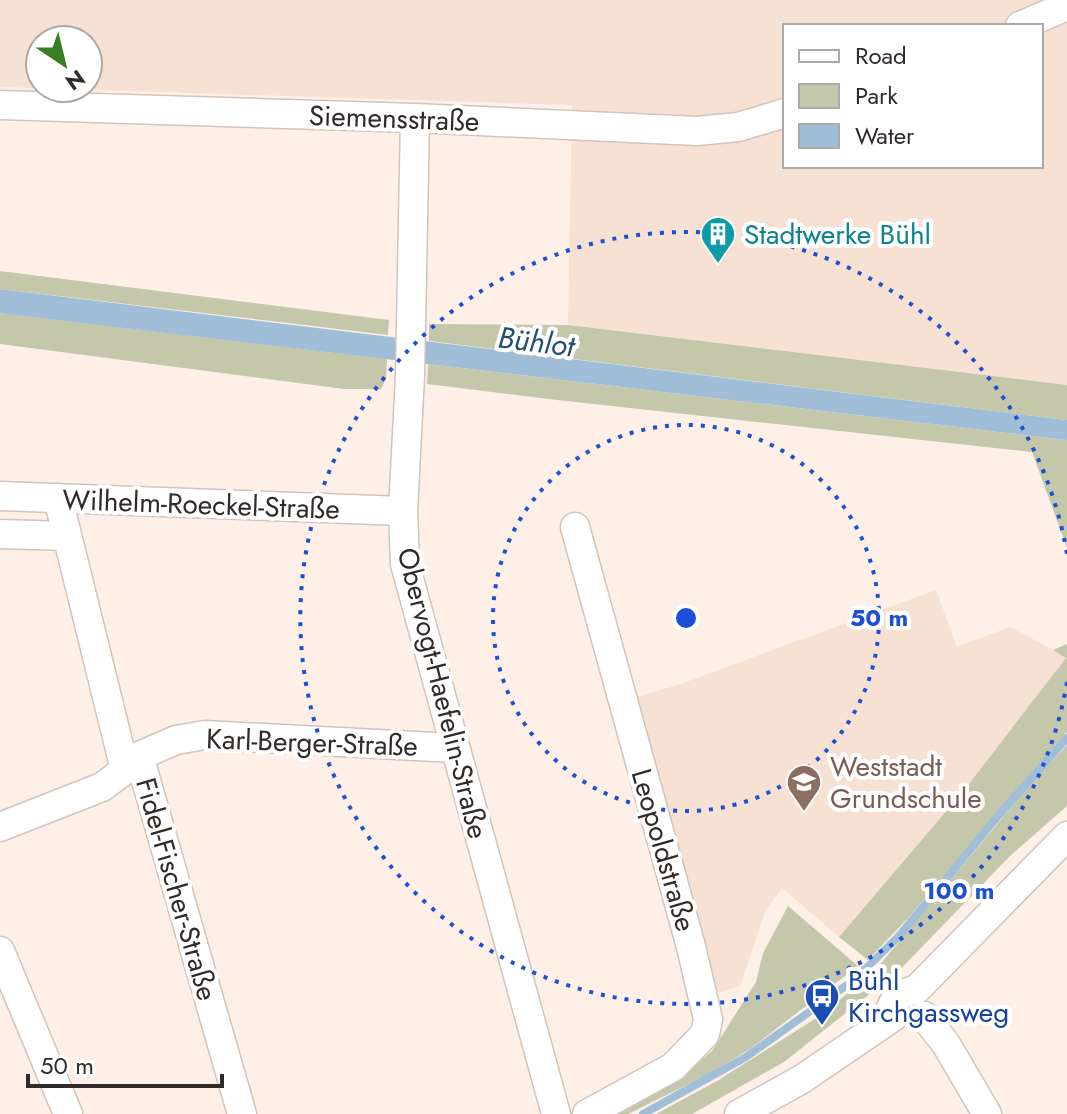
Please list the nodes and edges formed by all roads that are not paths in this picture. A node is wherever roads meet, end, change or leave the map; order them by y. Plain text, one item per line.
1 (1067, 6) edge
2 (1025, 24) edge
3 (0, 105) edge
4 (783, 114) edge
5 (415, 118) junction
6 (0, 496) edge
7 (58, 498) junction
8 (403, 511) junction
9 (575, 527) dead end
10 (0, 534) edge
11 (67, 536) junction
12 (454, 748) junction
13 (132, 763) junction
14 (0, 827) edge
15 (1067, 836) edge
16 (0, 951) edge
17 (920, 1003) junction
18 (68, 1114) edge
19 (242, 1114) edge
20 (556, 1114) edge
21 (587, 1114) edge
22 (739, 1114) edge
23 (987, 1114) edge

1 - 2 street
3 - 5 street, Siemensstraße
4 - 5 street, Siemensstraße
5 - 8 street, Obervogt-Haefelin-Straße
6 - 7 street, Wilhelm-Roeckel-Straße
7 - 8 street, Wilhelm-Roeckel-Straße
7 - 11 street, Fidel-Fischer-Straße
8 - 12 street, Obervogt-Haefelin-Straße
9 - 21 street, Leopoldstraße
10 - 11 street, Wilhelm-Roeckel-Straße
11 - 13 street, Fidel-Fischer-Straße
12 - 13 street, Karl-Berger-Straße
12 - 20 street, Obervogt-Haefelin-Straße
13 - 14 street, Karl-Berger-Straße
13 - 19 street, Fidel-Fischer-Straße
15 - 17 street
16 - 18 street
17 - 22 street
17 - 23 street

